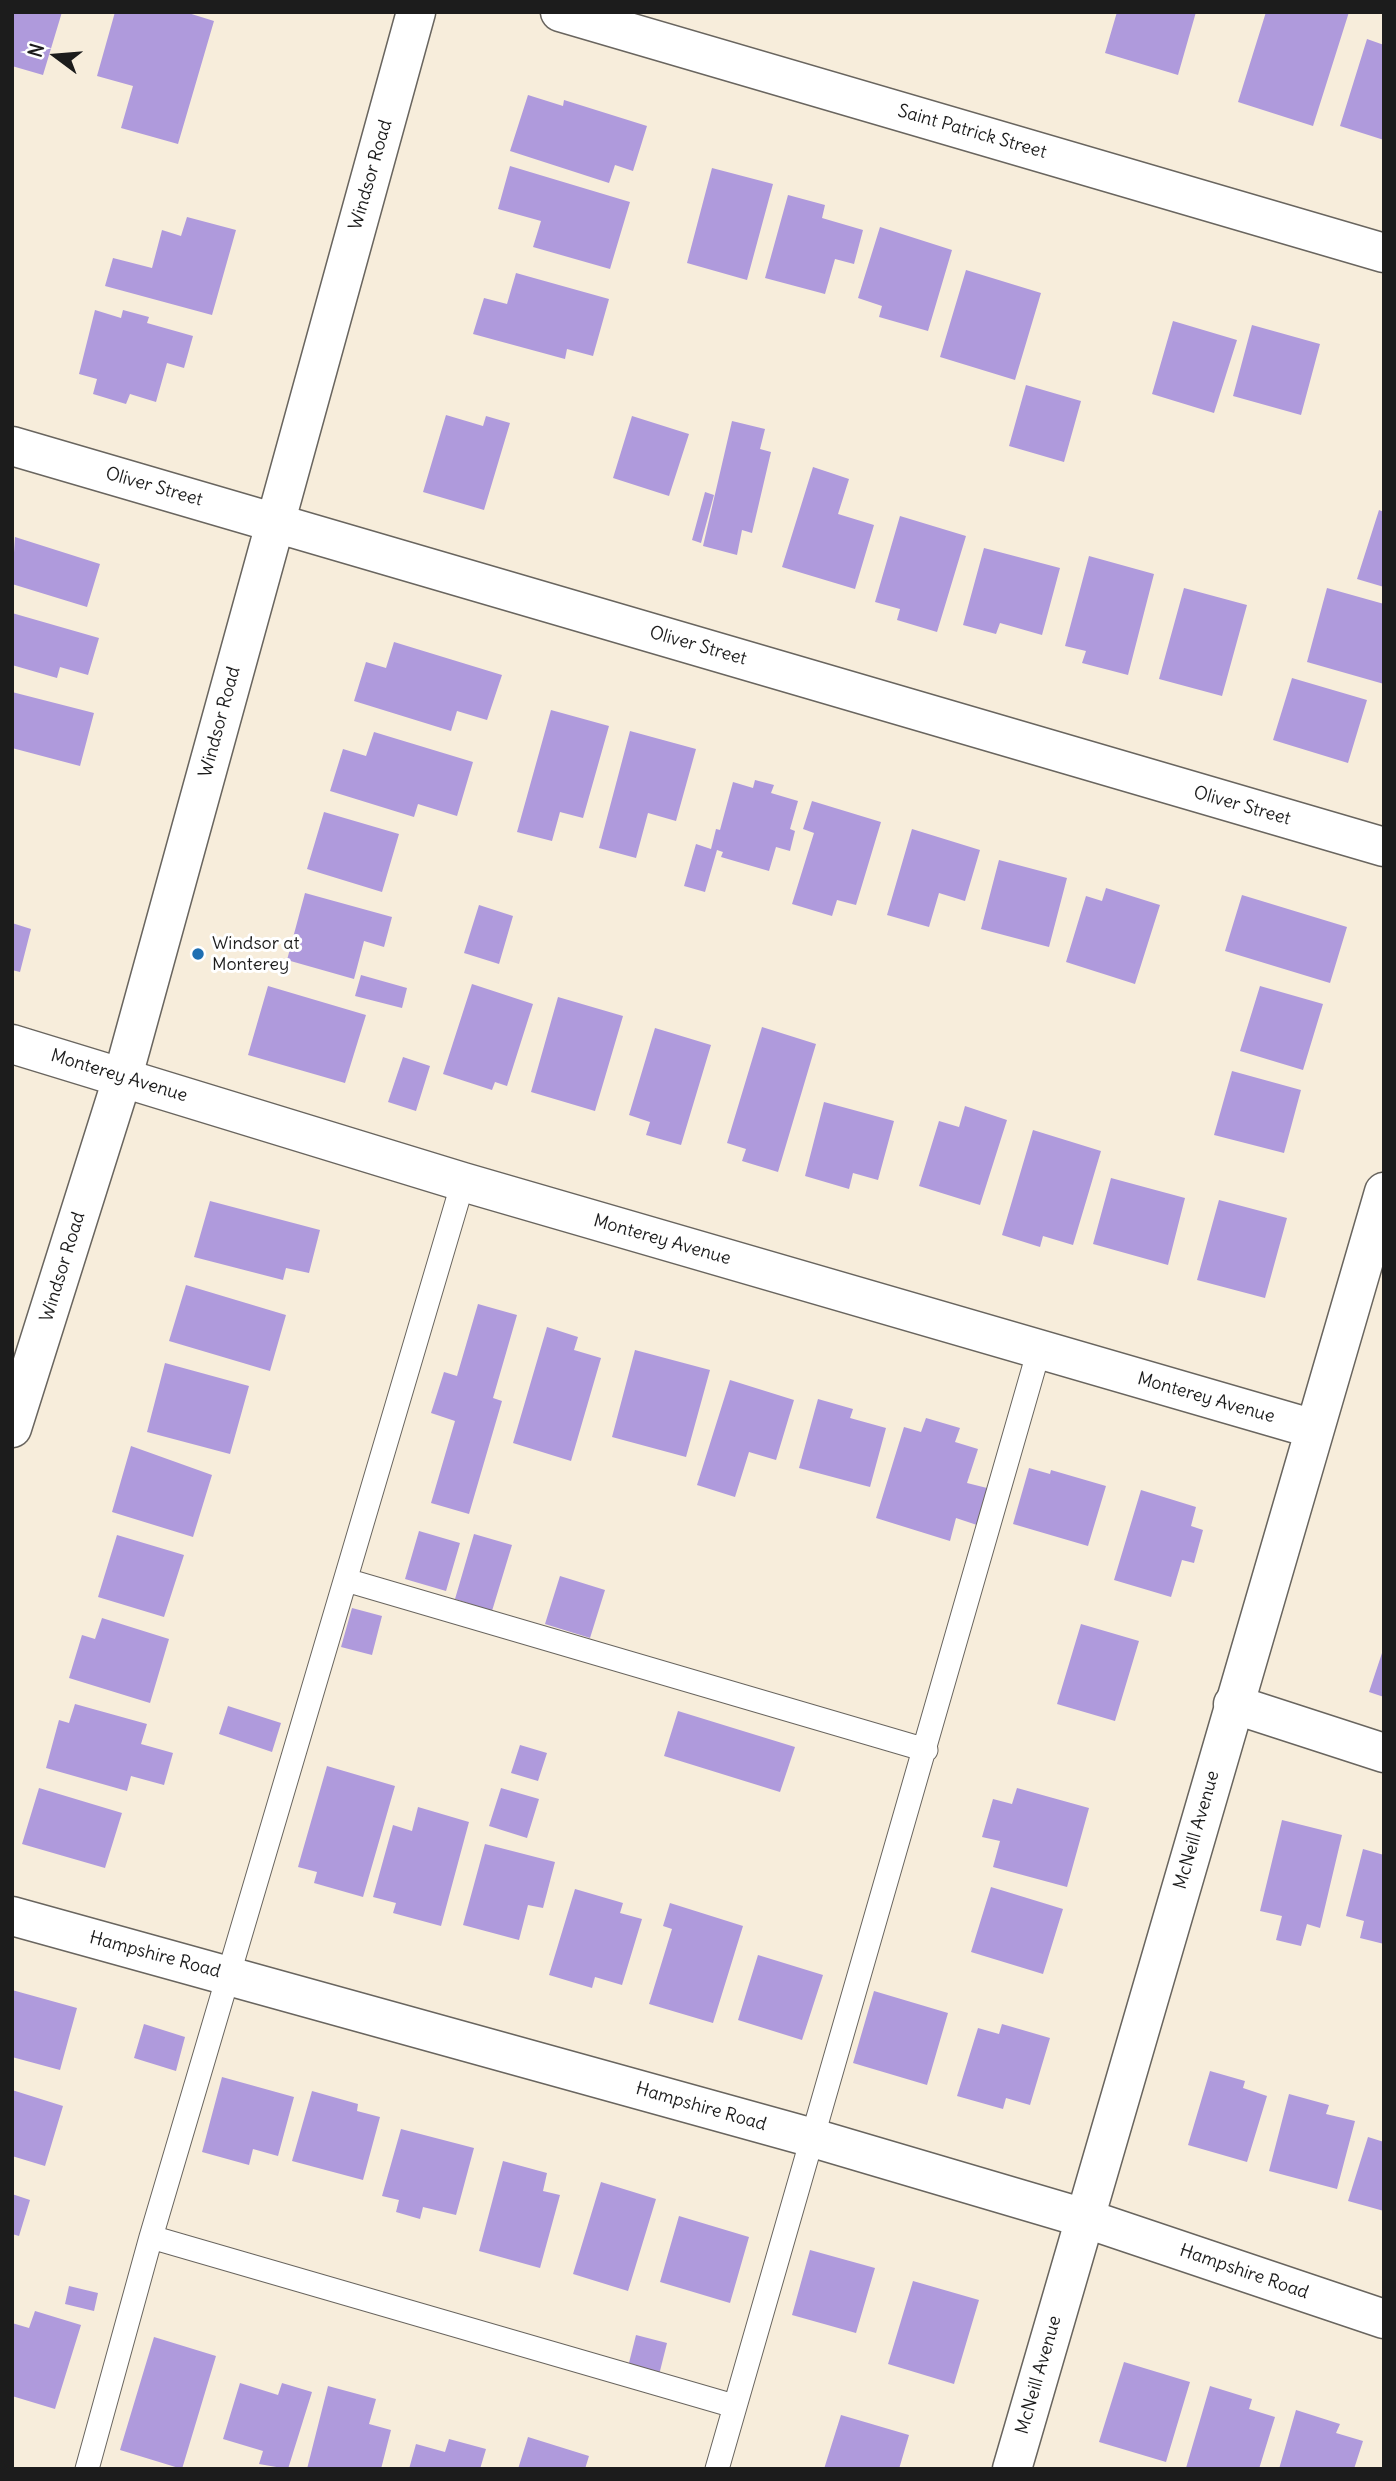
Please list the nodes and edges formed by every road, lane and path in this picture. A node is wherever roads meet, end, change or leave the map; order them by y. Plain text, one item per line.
1 (416, 12) edge
2 (560, 12) edge
3 (1384, 253) edge
4 (12, 446) edge
5 (274, 522) junction
6 (1384, 847) edge
7 (12, 1044) edge
8 (123, 1076) junction
9 (463, 1182) junction
10 (1384, 1192) edge
11 (1040, 1350) junction
12 (12, 1428) edge
13 (1314, 1429) junction
14 (346, 1580) junction
15 (1233, 1704) junction
16 (926, 1750) junction
17 (1384, 1753) edge
18 (12, 1916) edge
19 (230, 1976) junction
20 (813, 2138) junction
21 (1084, 2218) junction
22 (151, 2237) junction
23 (1384, 2319) edge
24 (734, 2406) junction
25 (87, 2469) edge
26 (717, 2469) edge
27 (1012, 2469) edge

1 - 5 street, Windsor Road
2 - 3 street, Saint Patrick Street
4 - 5 street, Oliver Street
5 - 6 street, Oliver Street
5 - 8 street, Windsor Road
7 - 8 street, Monterey Avenue
8 - 9 street, Monterey Avenue
8 - 12 street, Windsor Road
9 - 11 street, Monterey Avenue
9 - 14 lane
10 - 13 street, McNeill Avenue
11 - 13 street, Monterey Avenue
11 - 16 lane
13 - 15 street, McNeill Avenue
14 - 16 lane
14 - 19 lane
15 - 17 street
15 - 21 street, McNeill Avenue
16 - 20 lane
18 - 19 street, Hampshire Road
19 - 20 street, Hampshire Road
19 - 22 lane
20 - 21 street, Hampshire Road
20 - 24 lane
21 - 23 street, Hampshire Road
21 - 27 street, McNeill Avenue
22 - 24 lane
22 - 25 lane
24 - 26 lane

